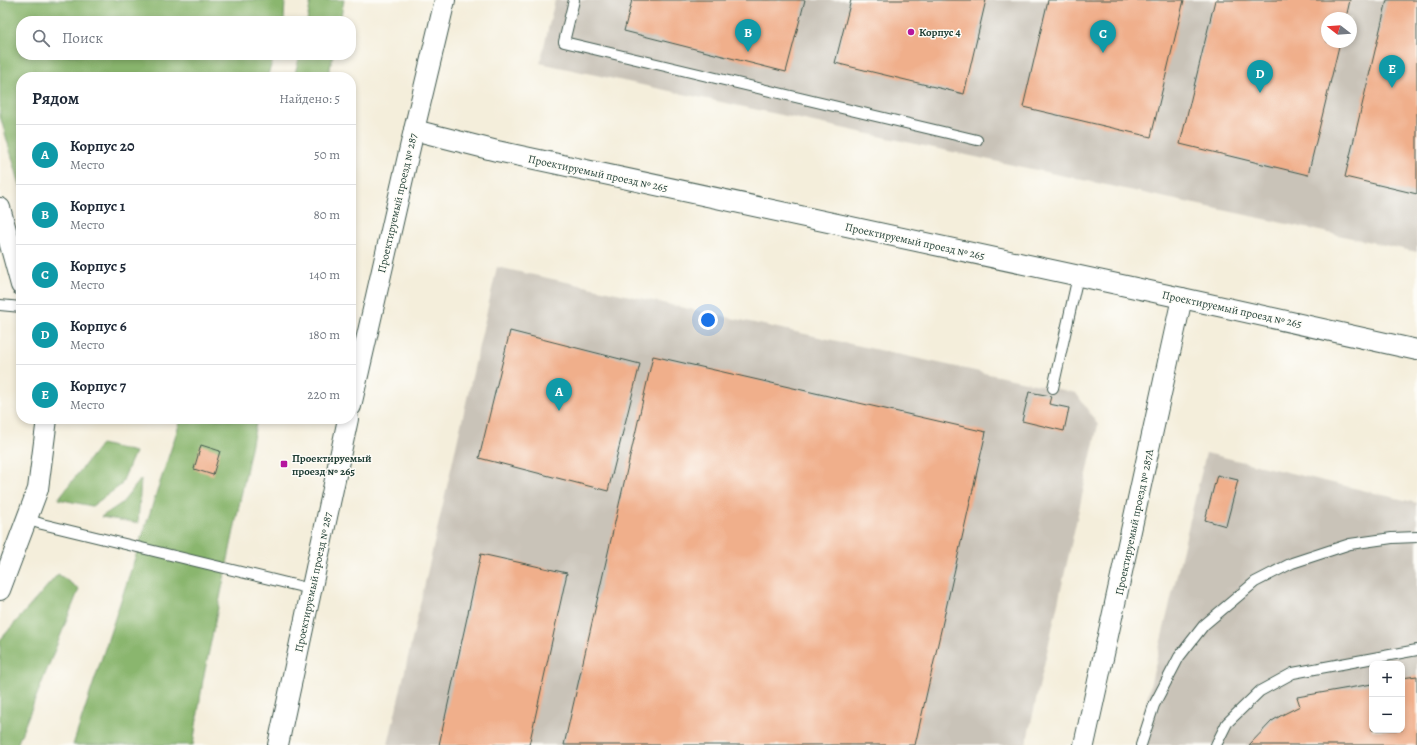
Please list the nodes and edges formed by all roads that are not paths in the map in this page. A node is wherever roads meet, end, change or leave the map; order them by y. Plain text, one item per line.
1 (445, 0) edge
2 (574, 0) edge
3 (414, 130) junction
4 (978, 140) dead end
5 (0, 208) edge
6 (16, 267) edge
7 (1078, 276) junction
8 (1182, 298) junction
9 (0, 305) edge
10 (16, 307) edge
11 (1417, 350) edge
12 (356, 384) edge
13 (1053, 388) dead end
14 (46, 424) edge
15 (347, 424) edge
16 (26, 519) junction
17 (1417, 537) edge
18 (311, 589) junction
19 (0, 590) edge
20 (1417, 650) edge
21 (278, 745) edge
22 (1084, 745) edge
23 (1141, 745) edge
24 (1216, 745) edge

1 - 3 street, Проектируемый проезд № 287
2 - 4 lane
3 - 7 street, Проектируемый проезд № 265
3 - 12 street, Проектируемый проезд № 287
5 - 6 street
7 - 8 street, Проектируемый проезд № 265
7 - 13 lane
8 - 11 street, Проектируемый проезд № 265
8 - 22 street, Проектируемый проезд № 287А
9 - 10 lane
14 - 16 street
15 - 18 street, Проектируемый проезд № 287
16 - 18 lane
16 - 19 street
17 - 23 lane
18 - 21 street, Проектируемый проезд № 287
20 - 24 lane

